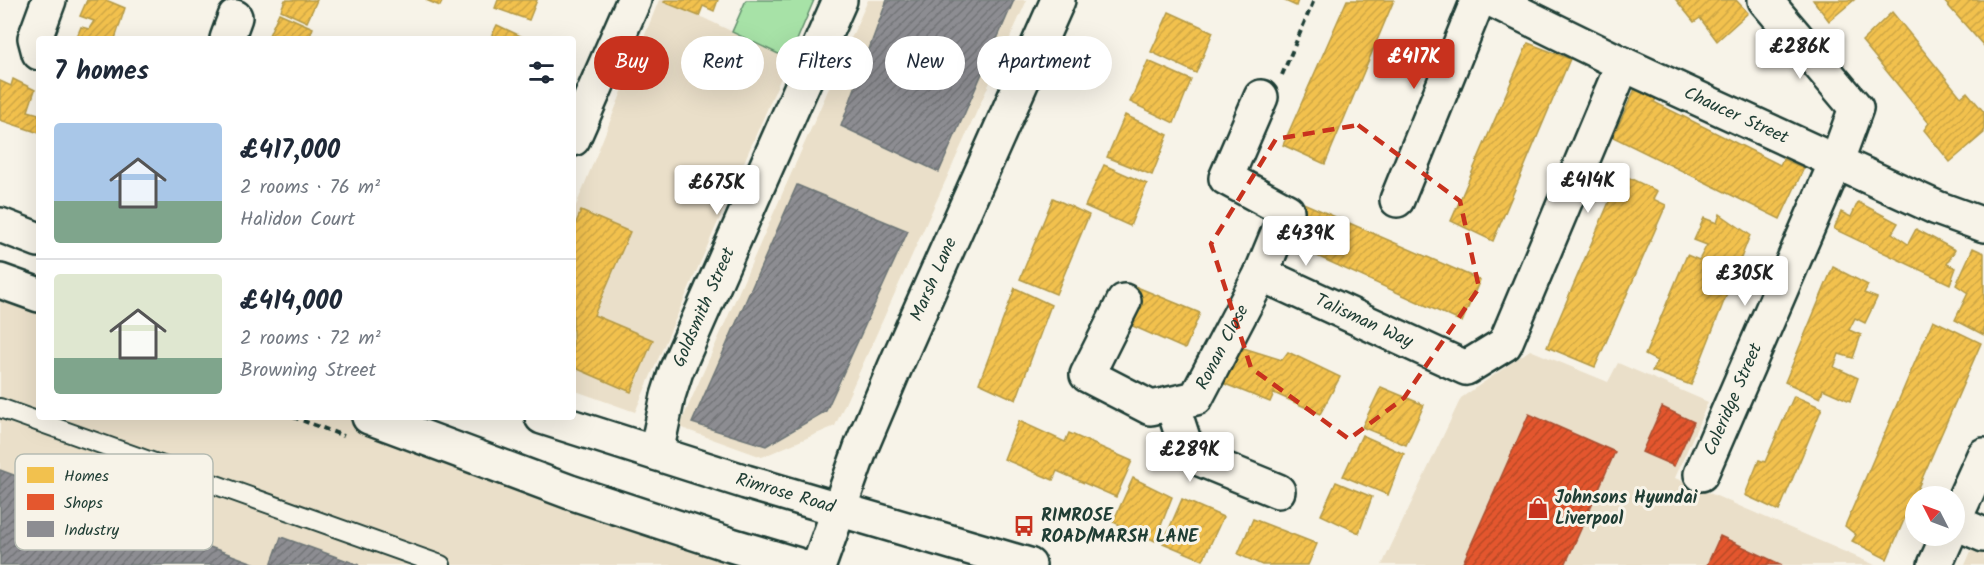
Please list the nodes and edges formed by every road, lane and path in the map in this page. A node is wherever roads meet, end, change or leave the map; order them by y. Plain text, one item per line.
1 (49, 0) edge
2 (634, 0) edge
3 (840, 0) edge
4 (1058, 0) edge
5 (1314, 0) edge
6 (1478, 0) edge
7 (1492, 0) edge
8 (1765, 0) edge
9 (36, 42) edge
10 (1623, 64) junction
11 (1261, 97) joint
12 (576, 132) edge
13 (1837, 160) junction
14 (1397, 200) dead end
15 (0, 225) edge
16 (1984, 225) edge
17 (36, 239) edge
18 (1261, 274) junction
19 (0, 281) edge
20 (36, 294) edge
21 (1124, 301) dead end
22 (1172, 404) junction
23 (0, 408) edge
24 (377, 420) edge
25 (552, 420) edge
26 (656, 453) junction
27 (129, 454) edge
28 (1984, 455) edge
29 (1701, 474) dead end
30 (213, 484) edge
31 (1278, 491) dead end
32 (1965, 497) edge
33 (838, 509) junction
34 (1965, 526) edge
35 (1984, 535) edge
36 (1944, 546) edge
37 (441, 565) edge
38 (798, 565) edge
39 (819, 565) edge
40 (1029, 565) edge
41 (1935, 565) edge

1 - 9 main road
2 - 12 main road
3 - 26 main road, Goldsmith Street
4 - 33 main road, Marsh Lane
5 - 11 path
6 - 14 main road
7 - 10 main road, Chaucer Street
8 - 13 main road, Coleridge Street
10 - 13 main road, Chaucer Street
10 - 18 main road, Talisman Way
11 - 18 main road
13 - 16 main road, Chaucer Street
13 - 29 main road, Coleridge Street
15 - 17 main road
18 - 22 main road, Ronan Close
19 - 20 main road
21 - 22 main road, Ronan Close
22 - 31 main road
23 - 27 lane
24 - 38 main road
25 - 26 main road, Rimrose Road
26 - 33 main road, Rimrose Road
28 - 32 main road
30 - 37 lane
33 - 39 main road, Marsh Lane
33 - 40 main road, Rimrose Road
34 - 35 main road
36 - 41 main road

